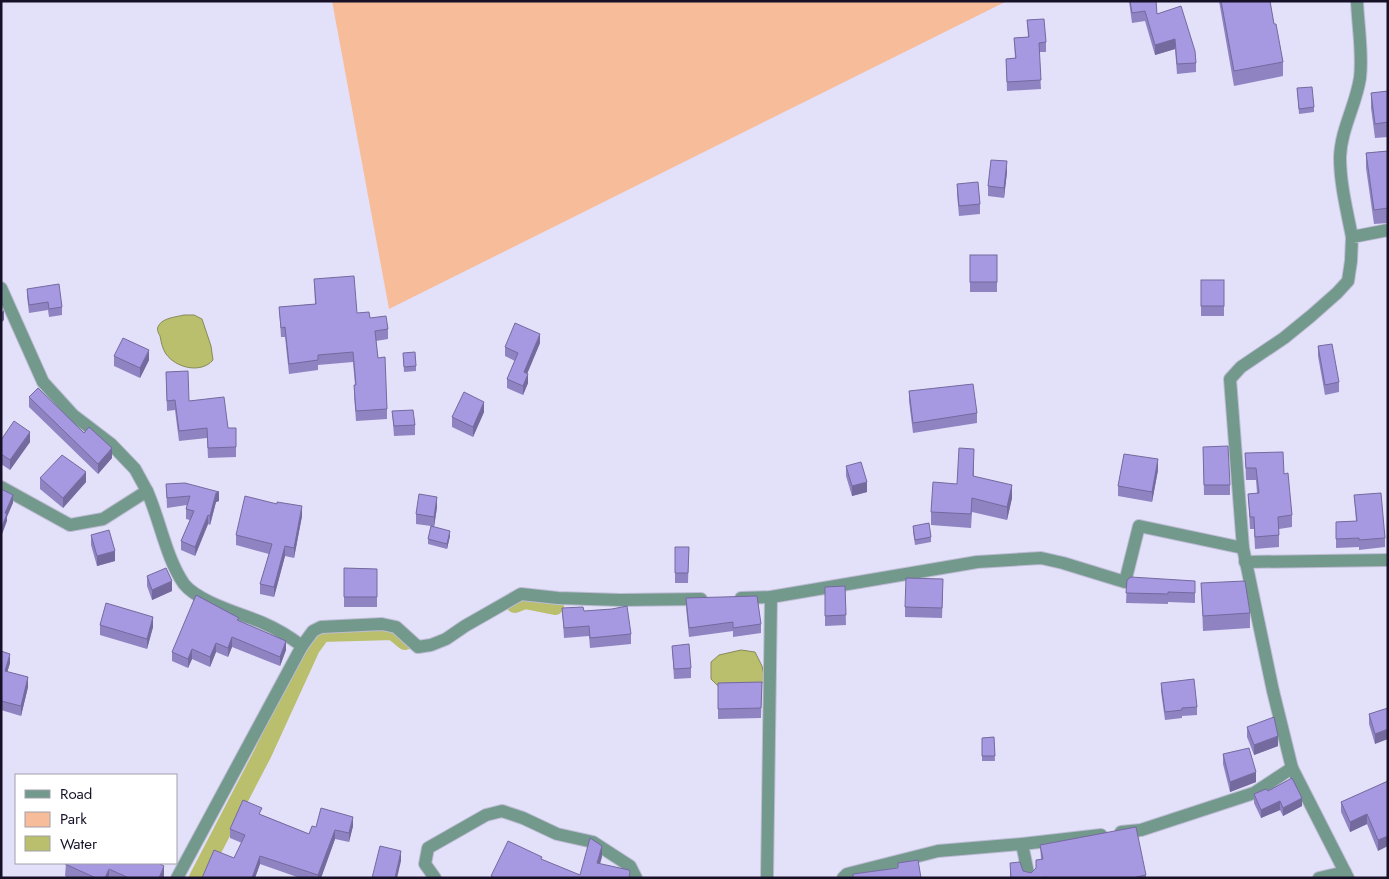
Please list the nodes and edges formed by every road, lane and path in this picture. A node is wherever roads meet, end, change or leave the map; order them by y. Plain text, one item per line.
1 (1357, 1) edge
2 (1388, 230) edge
3 (1352, 237) junction
4 (1, 288) edge
5 (1, 487) edge
6 (147, 491) junction
7 (1243, 548) junction
8 (1388, 560) edge
9 (1245, 562) junction
10 (771, 597) junction
11 (713, 598) edge
12 (732, 598) edge
13 (302, 646) junction
14 (1292, 768) junction
15 (1022, 844) junction
16 (1347, 875) edge
17 (177, 878) edge
18 (435, 878) edge
19 (636, 878) edge
20 (767, 878) edge
21 (843, 878) edge
22 (1029, 878) edge
23 (1319, 878) edge

1 - 3 street
2 - 3 street
3 - 7 street
4 - 6 street
5 - 6 street
6 - 13 street
7 - 9 street
7 - 10 street
8 - 9 street
9 - 14 street
10 - 12 street
10 - 20 street
11 - 13 street
13 - 17 street
14 - 15 street
14 - 16 street
15 - 21 street
15 - 22 street
16 - 23 street
18 - 19 street

